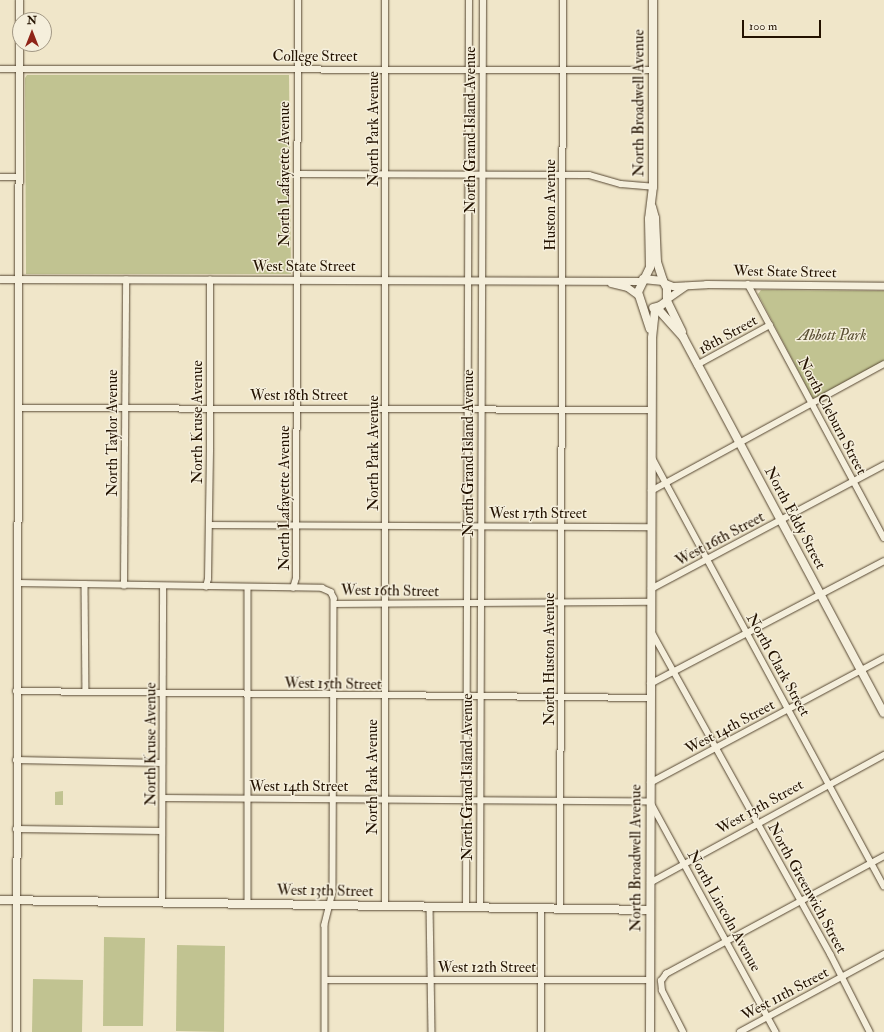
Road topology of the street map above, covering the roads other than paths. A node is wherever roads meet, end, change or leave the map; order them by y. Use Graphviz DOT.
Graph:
graph roads {
  1 [pos="19,0"];
  2 [pos="298,0"];
  3 [pos="385,0"];
  4 [pos="469,0"];
  5 [pos="483,0"];
  6 [pos="563,0"];
  7 [pos="653,0"];
  8 [pos="0,69"];
  9 [pos="19,69"];
  10 [pos="298,69"];
  11 [pos="386,69"];
  12 [pos="469,69"];
  13 [pos="482,69"];
  14 [pos="563,70"];
  15 [pos="653,70"];
  16 [pos="297,174"];
  17 [pos="386,174"];
  18 [pos="469,174"];
  19 [pos="483,174"];
  20 [pos="563,174"];
  21 [pos="0,177"];
  22 [pos="19,177"];
  23 [pos="653,186"];
  24 [pos="652,207"];
  25 [pos="0,279"];
  26 [pos="126,280"];
  27 [pos="210,280"];
  28 [pos="297,280"];
  29 [pos="387,280"];
  30 [pos="469,280"];
  31 [pos="482,280"];
  32 [pos="643,280"];
  33 [pos="18,281"];
  34 [pos="564,281"];
  35 [pos="609,282"];
  36 [pos="664,282"];
  37 [pos="748,284"];
  38 [pos="685,286"];
  39 [pos="884,286"];
  40 [pos="640,298"];
  41 [pos="667,299"];
  42 [pos="656,308"];
  43 [pos="770,325"];
  44 [pos="683,336"];
  45 [pos="652,338"];
  46 [pos="884,364"];
  47 [pos="697,365"];
  48 [pos="812,404"];
  49 [pos="18,408"];
  50 [pos="125,408"];
  51 [pos="210,408"];
  52 [pos="297,408"];
  53 [pos="386,408"];
  54 [pos="469,409"];
  55 [pos="481,409"];
  56 [pos="563,409"];
  57 [pos="652,410"];
  58 [pos="739,443"];
  59 [pos="651,455"];
  60 [pos="884,465"];
  61 [pos="853,482"];
  62 [pos="666,483"];
  63 [pos="652,491"];
  64 [pos="780,520"];
  65 [pos="209,525"];
  66 [pos="296,525"];
  67 [pos="386,525"];
  68 [pos="468,526"];
  69 [pos="481,526"];
  70 [pos="563,526"];
  71 [pos="652,527"];
  72 [pos="884,538"];
  73 [pos="706,559"];
  74 [pos="884,561"];
  75 [pos="17,583"];
  76 [pos="85,584"];
  77 [pos="124,586"];
  78 [pos="163,587"];
  79 [pos="206,587"];
  80 [pos="248,587"];
  81 [pos="293,588"];
  82 [pos="651,589"];
  83 [pos="821,596"];
  84 [pos="651,602"];
  85 [pos="334,604"];
  86 [pos="386,604"];
  87 [pos="468,604"];
  88 [pos="481,604"];
  89 [pos="563,604"];
  90 [pos="651,630"];
  91 [pos="748,634"];
  92 [pos="884,658"];
  93 [pos="861,671"];
  94 [pos="674,672"];
  95 [pos="650,684"];
  96 [pos="16,691"];
  97 [pos="86,692"];
  98 [pos="162,694"];
  99 [pos="248,695"];
  100 [pos="334,696"];
  101 [pos="386,696"];
  102 [pos="468,697"];
  103 [pos="480,697"];
  104 [pos="562,698"];
  105 [pos="650,698"];
  106 [pos="789,709"];
  107 [pos="884,713"];
  108 [pos="716,748"];
  109 [pos="884,755"];
  110 [pos="16,760"];
  111 [pos="162,763"];
  112 [pos="650,783"];
  113 [pos="830,785"];
  114 [pos="163,798"];
  115 [pos="248,799"];
  116 [pos="333,800"];
  117 [pos="385,800"];
  118 [pos="467,800"];
  119 [pos="480,800"];
  120 [pos="561,800"];
  121 [pos="650,801"];
  122 [pos="758,824"];
  123 [pos="16,829"];
  124 [pos="162,831"];
  125 [pos="884,856"];
  126 [pos="872,862"];
  127 [pos="685,864"];
  128 [pos="650,884"];
  129 [pos="884,886"];
  130 [pos="0,900"];
  131 [pos="17,900"];
  132 [pos="801,901"];
  133 [pos="162,902"];
  134 [pos="248,903"];
  135 [pos="328,905"];
  136 [pos="385,906"];
  137 [pos="430,906"];
  138 [pos="466,907"];
  139 [pos="480,907"];
  140 [pos="541,908"];
  141 [pos="560,908"];
  142 [pos="650,910"];
  143 [pos="727,941"];
  144 [pos="884,954"];
  145 [pos="842,977"];
  146 [pos="325,980"];
  147 [pos="433,980"];
  148 [pos="541,980"];
  149 [pos="650,980"];
  150 [pos="768,1017"];
  151 [pos="16,1032"];
  152 [pos="325,1032"];
  153 [pos="432,1032"];
  154 [pos="541,1032"];
  155 [pos="650,1032"];
  156 [pos="683,1032"];
  157 [pos="740,1032"];
  158 [pos="776,1032"];
  159 [pos="870,1032"];
  1 -- 9 [label="street"];
  2 -- 10 [label="street, North Lafayette Avenue"];
  3 -- 11 [label="street, North Park Avenue"];
  4 -- 12 [label="street, North Grand Island Avenue"];
  5 -- 13 [label="street, North Grand Island Avenue"];
  6 -- 14 [label="street, Huston Avenue"];
  7 -- 15 [label="main road, North Broadwell Avenue"];
  8 -- 9 [label="street, College Street"];
  9 -- 10 [label="street, College Street"];
  9 -- 22 [label="street"];
  10 -- 11 [label="street, College Street"];
  10 -- 16 [label="street, North Lafayette Avenue"];
  11 -- 12 [label="street, College Street"];
  11 -- 17 [label="street, North Park Avenue"];
  12 -- 13 [label="street, College Street"];
  12 -- 18 [label="street, North Grand Island Avenue"];
  13 -- 14 [label="street, College Street"];
  13 -- 19 [label="street, North Grand Island Avenue"];
  14 -- 15 [label="street, College Street"];
  14 -- 20 [label="street, Huston Avenue"];
  15 -- 23 [label="main road, North Broadwell Avenue"];
  16 -- 17 [label="street"];
  16 -- 28 [label="street, North Lafayette Avenue"];
  17 -- 18 [label="street"];
  17 -- 29 [label="street, North Park Avenue"];
  18 -- 19 [label="street"];
  18 -- 30 [label="street, North Grand Island Avenue"];
  19 -- 20 [label="street"];
  19 -- 31 [label="street, North Grand Island Avenue"];
  20 -- 23 [label="street"];
  20 -- 34 [label="street, Huston Avenue"];
  21 -- 22 [label="street"];
  22 -- 33 [label="street"];
  23 -- 24 [label="main road, North Broadwell Avenue"];
  24 -- 32 [label="main road, North Broadwell Avenue"];
  24 -- 36 [label="main road, North Broadwell Avenue"];
  25 -- 33 [label="street, West State Street"];
  26 -- 27 [label="street, West State Street"];
  26 -- 33 [label="street, West State Street"];
  26 -- 50 [label="street, North Taylor Avenue"];
  27 -- 28 [label="street, West State Street"];
  27 -- 51 [label="street, North Kruse Avenue"];
  28 -- 29 [label="street, West State Street"];
  28 -- 52 [label="street, North Lafayette Avenue"];
  29 -- 30 [label="street, West State Street"];
  29 -- 53 [label="street, North Park Avenue"];
  30 -- 31 [label="street, West State Street"];
  30 -- 54 [label="street, North Grand Island Avenue"];
  31 -- 34 [label="street, West State Street"];
  31 -- 55 [label="street, North Grand Island Avenue"];
  32 -- 35 [label="street, West State Street"];
  32 -- 36 [label="main road"];
  32 -- 40 [label="main road, North Broadwell Avenue"];
  33 -- 49 [label="street"];
  34 -- 35 [label="street, West State Street"];
  34 -- 56 [label="street, Huston Avenue"];
  35 -- 40 [label="street, West State Street"];
  36 -- 38 [label="street, West State Street"];
  36 -- 41 [label="main road, North Broadwell Avenue"];
  37 -- 38 [label="street, West State Street"];
  37 -- 39 [label="street, West State Street"];
  37 -- 43 [label="street, North Cleburn Street"];
  38 -- 41 [label="street"];
  40 -- 42 [label="main road"];
  40 -- 45 [label="main road, North Broadwell Avenue"];
  41 -- 42 [label="main road"];
  41 -- 44 [label="main road, North Eddy Street"];
  42 -- 44 [label="main road, North Eddy Street"];
  42 -- 45 [label="main road, North Broadwell Avenue"];
  43 -- 47 [label="street, 18th Street"];
  43 -- 48 [label="street, North Cleburn Street"];
  44 -- 47 [label="main road, North Eddy Street"];
  45 -- 57 [label="main road, North Broadwell Avenue"];
  46 -- 48 [label="street"];
  47 -- 58 [label="main road, North Eddy Street"];
  48 -- 58 [label="street"];
  48 -- 61 [label="street, North Cleburn Street"];
  49 -- 50 [label="street, West 18th Street"];
  49 -- 75 [label="street"];
  50 -- 51 [label="street, West 18th Street"];
  50 -- 77 [label="street, North Taylor Avenue"];
  51 -- 52 [label="street, West 18th Street"];
  51 -- 65 [label="street, North Kruse Avenue"];
  52 -- 53 [label="street, West 18th Street"];
  52 -- 66 [label="street, North Lafayette Avenue"];
  53 -- 54 [label="street, West 18th Street"];
  53 -- 67 [label="street, North Park Avenue"];
  54 -- 55 [label="street, West 18th Street"];
  54 -- 68 [label="street, North Grand Island Avenue"];
  55 -- 56 [label="street, West 18th Street"];
  55 -- 69 [label="street, North Grand Island Avenue"];
  56 -- 57 [label="street, West 18th Street"];
  56 -- 70 [label="street, North Huston Avenue"];
  57 -- 59 [label="main road, North Broadwell Avenue"];
  58 -- 62 [label="street"];
  58 -- 64 [label="main road, North Eddy Street"];
  59 -- 62 [label="street, North Clark Street"];
  59 -- 63 [label="main road, North Broadwell Avenue"];
  60 -- 61 [label="street, West 16th Street"];
  61 -- 64 [label="street, West 16th Street"];
  61 -- 72 [label="street, North Cleburn Street"];
  62 -- 63 [label="street"];
  62 -- 73 [label="street, North Clark Street"];
  63 -- 71 [label="main road, North Broadwell Avenue"];
  64 -- 73 [label="street, West 16th Street"];
  64 -- 83 [label="main road, North Eddy Street"];
  65 -- 66 [label="street, West 17th Street"];
  65 -- 79 [label="street, North Kruse Avenue"];
  66 -- 67 [label="street, West 17th Street"];
  66 -- 81 [label="street, North Lafayette Avenue"];
  67 -- 68 [label="street, West 17th Street"];
  67 -- 86 [label="street, North Park Avenue"];
  68 -- 69 [label="street, West 17th Street"];
  68 -- 87 [label="street, North Grand Island Avenue"];
  69 -- 70 [label="street, West 17th Street"];
  69 -- 88 [label="street, North Grand Island Avenue"];
  70 -- 71 [label="street, West 17th Street"];
  70 -- 89 [label="street, North Huston Avenue"];
  71 -- 82 [label="main road, North Broadwell Avenue"];
  73 -- 82 [label="street, West 16th Street"];
  73 -- 91 [label="street, North Clark Street"];
  74 -- 83 [label="street"];
  75 -- 76 [label="street, West 16th Street"];
  75 -- 96 [label="street"];
  76 -- 77 [label="street, West 16th Street"];
  76 -- 97 [label="street"];
  77 -- 78 [label="street, West 16th Street"];
  78 -- 79 [label="street, West 16th Street"];
  78 -- 98 [label="street, North Kruse Avenue"];
  79 -- 80 [label="street, West 16th Street"];
  80 -- 81 [label="street, West 16th Street"];
  80 -- 99 [label="street"];
  81 -- 85 [label="street, West 16th Street"];
  82 -- 84 [label="main road, North Broadwell Avenue"];
  83 -- 91 [label="street"];
  83 -- 93 [label="main road, North Eddy Street"];
  84 -- 89 [label="street, West 16th Street"];
  84 -- 90 [label="main road, North Broadwell Avenue"];
  85 -- 86 [label="street, West 16th Street"];
  85 -- 100 [label="street"];
  86 -- 87 [label="street, West 16th Street"];
  86 -- 101 [label="street, North Park Avenue"];
  87 -- 88 [label="street, West 16th Street"];
  87 -- 102 [label="street, North Grand Island Avenue"];
  88 -- 89 [label="street, West 16th Street"];
  88 -- 103 [label="street, North Grand Island Avenue"];
  89 -- 104 [label="street, North Huston Avenue"];
  90 -- 94 [label="street, North Greenwich Street"];
  90 -- 95 [label="main road, North Broadwell Avenue"];
  91 -- 94 [label="street"];
  91 -- 106 [label="street, North Clark Street"];
  92 -- 93 [label="street, West 14th Street"];
  93 -- 106 [label="street, West 14th Street"];
  93 -- 107 [label="main road, North Eddy Street"];
  94 -- 95 [label="street"];
  94 -- 108 [label="street, North Greenwich Street"];
  95 -- 105 [label="main road, North Broadwell Avenue"];
  96 -- 97 [label="street, West 15th Street"];
  96 -- 110 [label="street"];
  97 -- 98 [label="street, West 15th Street"];
  98 -- 99 [label="street, West 15th Street"];
  98 -- 111 [label="street, North Kruse Avenue"];
  99 -- 100 [label="street, West 15th Street"];
  99 -- 115 [label="street"];
  100 -- 101 [label="street, West 15th Street"];
  100 -- 116 [label="street"];
  101 -- 102 [label="street, West 15th Street"];
  101 -- 117 [label="street, North Park Avenue"];
  102 -- 103 [label="street, West 15th Street"];
  102 -- 118 [label="street, North Grand Island Avenue"];
  103 -- 104 [label="street, West 15th Street"];
  103 -- 119 [label="street, North Grand Island Avenue"];
  104 -- 105 [label="street, West 15th Street"];
  104 -- 120 [label="street, North Huston Avenue"];
  105 -- 112 [label="main road, North Broadwell Avenue"];
  106 -- 108 [label="street, West 14th Street"];
  106 -- 113 [label="street, North Clark Street"];
  108 -- 112 [label="street, West 14th Street"];
  108 -- 122 [label="street, North Greenwich Street"];
  109 -- 113 [label="street, West 13th Street"];
  110 -- 111 [label="street"];
  110 -- 123 [label="street"];
  111 -- 114 [label="street, North Kruse Avenue"];
  112 -- 121 [label="main road, North Broadwell Avenue"];
  113 -- 122 [label="street, West 13th Street"];
  113 -- 126 [label="street, North Clark Street"];
  114 -- 115 [label="street, West 14th Street"];
  114 -- 124 [label="street, North Kruse Avenue"];
  115 -- 116 [label="street, West 14th Street"];
  115 -- 134 [label="street"];
  116 -- 117 [label="street, West 14th Street"];
  116 -- 135 [label="street"];
  117 -- 118 [label="street, West 14th Street"];
  117 -- 136 [label="street, North Park Avenue"];
  118 -- 119 [label="street, West 14th Street"];
  118 -- 138 [label="street, North Grand Island Avenue"];
  119 -- 120 [label="street, West 14th Street"];
  119 -- 139 [label="street, North Grand Island Avenue"];
  120 -- 121 [label="street, West 14th Street"];
  120 -- 141 [label="street, North Huston Avenue"];
  121 -- 127 [label="street, North Lincoln Avenue"];
  121 -- 128 [label="main road, North Broadwell Avenue"];
  122 -- 127 [label="street, West 13th Street"];
  122 -- 132 [label="street, North Greenwich Street"];
  123 -- 124 [label="street"];
  123 -- 131 [label="street"];
  124 -- 133 [label="street, North Kruse Avenue"];
  125 -- 126 [label="street"];
  126 -- 129 [label="street, North Clark Street"];
  126 -- 132 [label="street"];
  127 -- 128 [label="street, West 13th Street"];
  127 -- 143 [label="street, North Lincoln Avenue"];
  128 -- 142 [label="main road, North Broadwell Avenue"];
  130 -- 131 [label="main road, West 13th Street"];
  131 -- 133 [label="main road, West 13th Street"];
  131 -- 151 [label="street"];
  132 -- 143 [label="street"];
  132 -- 145 [label="street, North Greenwich Street"];
  133 -- 134 [label="main road, West 13th Street"];
  134 -- 135 [label="main road, West 13th Street"];
  135 -- 136 [label="main road, West 13th Street"];
  135 -- 146 [label="street"];
  136 -- 137 [label="main road, West 13th Street"];
  137 -- 138 [label="main road, West 13th Street"];
  137 -- 147 [label="street"];
  138 -- 139 [label="main road, West 13th Street"];
  139 -- 140 [label="main road, West 13th Street"];
  140 -- 141 [label="main road, West 13th Street"];
  140 -- 148 [label="street"];
  141 -- 142 [label="main road, West 13th Street"];
  142 -- 149 [label="main road, North Broadwell Avenue"];
  143 -- 150 [label="street, North Lincoln Avenue"];
  143 -- 156 [label="street"];
  144 -- 145 [label="street, West 11th Street"];
  145 -- 150 [label="street, West 11th Street"];
  145 -- 159 [label="street, North Greenwich Street"];
  146 -- 147 [label="street, West 12th Street"];
  146 -- 152 [label="street"];
  147 -- 148 [label="street, West 12th Street"];
  147 -- 153 [label="street"];
  148 -- 149 [label="street, West 12th Street"];
  148 -- 154 [label="street"];
  149 -- 155 [label="main road, North Broadwell Avenue"];
  150 -- 157 [label="street, West 11th Street"];
  150 -- 158 [label="street, North Lincoln Avenue"];
}
